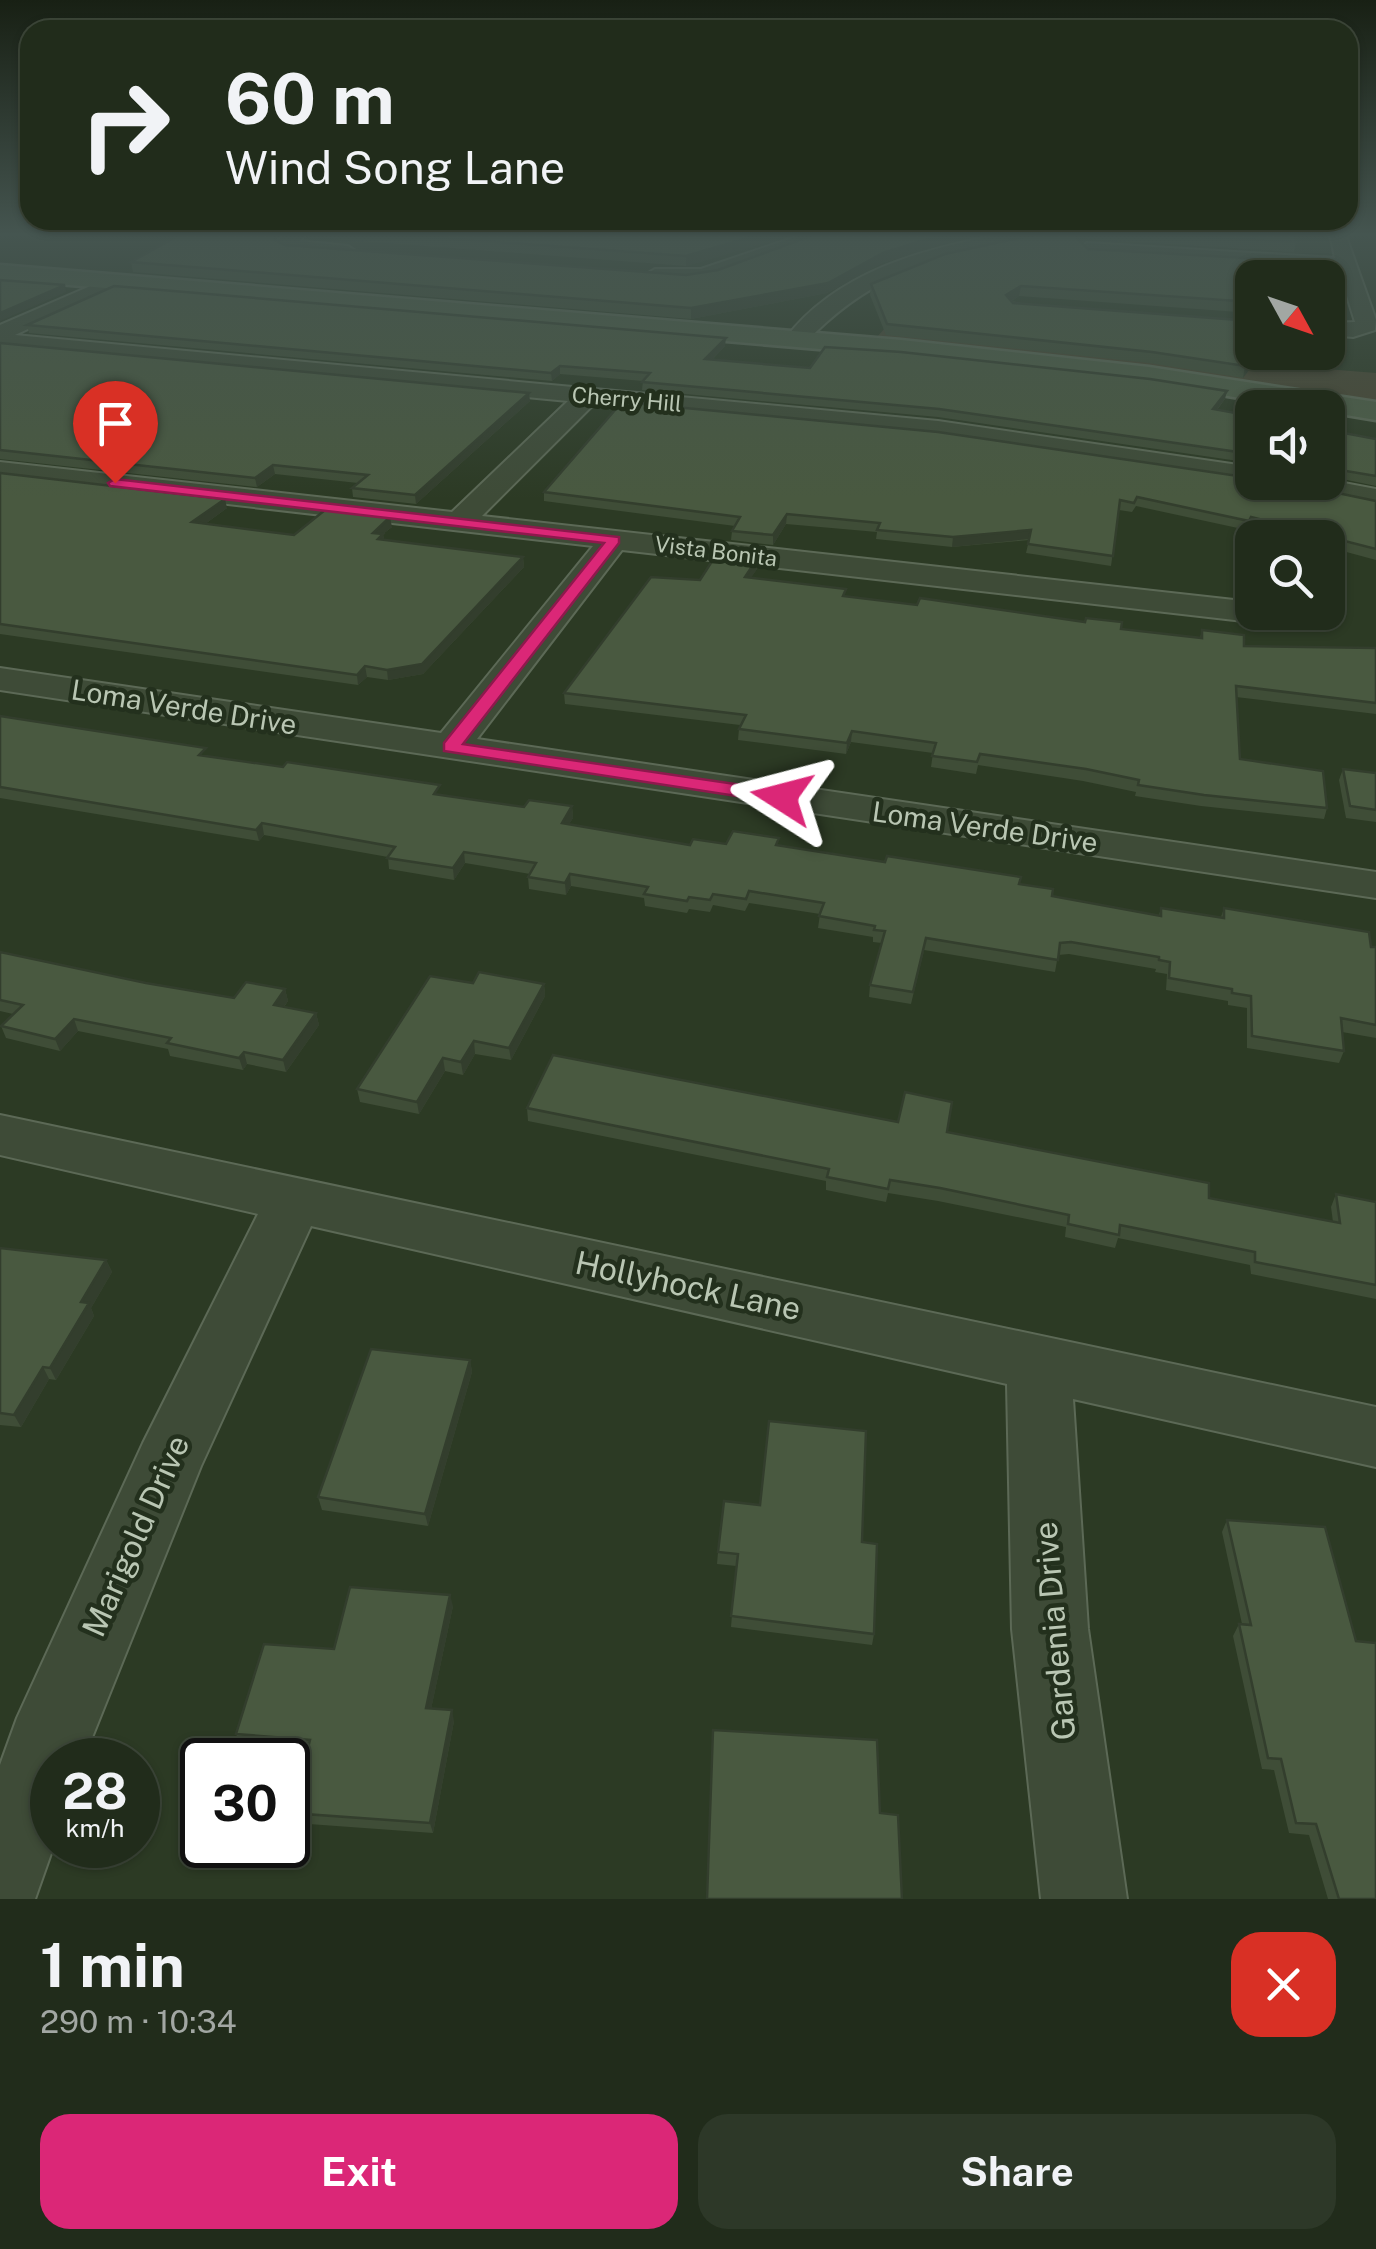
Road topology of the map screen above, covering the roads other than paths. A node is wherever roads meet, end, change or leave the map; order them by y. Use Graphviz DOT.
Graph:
graph roads {
  1 [pos="30,323"];
  2 [pos="604,323"];
  3 [pos="812,323"];
  4 [pos="1366,323"];
  5 [pos="1345,329"];
  6 [pos="0,337"];
  7 [pos="796,339"];
  8 [pos="589,395"];
  9 [pos="1376,411"];
  10 [pos="0,470"];
  11 [pos="1235,473"];
  12 [pos="1345,492"];
  13 [pos="1376,498"];
  14 [pos="459,522"];
  15 [pos="614,540"];
  16 [pos="1235,610"];
  17 [pos="0,679"];
  18 [pos="450,747"];
  19 [pos="1376,886"];
  20 [pos="0,1135"];
  21 [pos="292,1201"];
  22 [pos="1039,1362"];
  23 [pos="1376,1437"];
  24 [pos="0,1880"];
  25 [pos="1084,1899"];
  1 -- 6 [label="street"];
  2 -- 7 [label="main road"];
  3 -- 7 [label="street"];
  4 -- 5 [label="street"];
  6 -- 8 [label="street, Cherry Hill"];
  7 -- 9 [label="main road"];
  8 -- 11 [label="street, Cherry Hill"];
  8 -- 14 [label="street"];
  10 -- 14 [label="street, Vista Bonita"];
  12 -- 13 [label="street"];
  14 -- 15 [label="street, Vista Bonita"];
  15 -- 16 [label="street, Vista Bonita"];
  15 -- 18 [label="street"];
  17 -- 18 [label="street, Loma Verde Drive"];
  18 -- 19 [label="street, Loma Verde Drive"];
  20 -- 21 [label="street, Hollyhock Lane"];
  21 -- 22 [label="street, Hollyhock Lane"];
  21 -- 24 [label="street, Marigold Drive"];
  22 -- 23 [label="street, Hollyhock Lane"];
  22 -- 25 [label="street, Gardenia Drive"];
}
